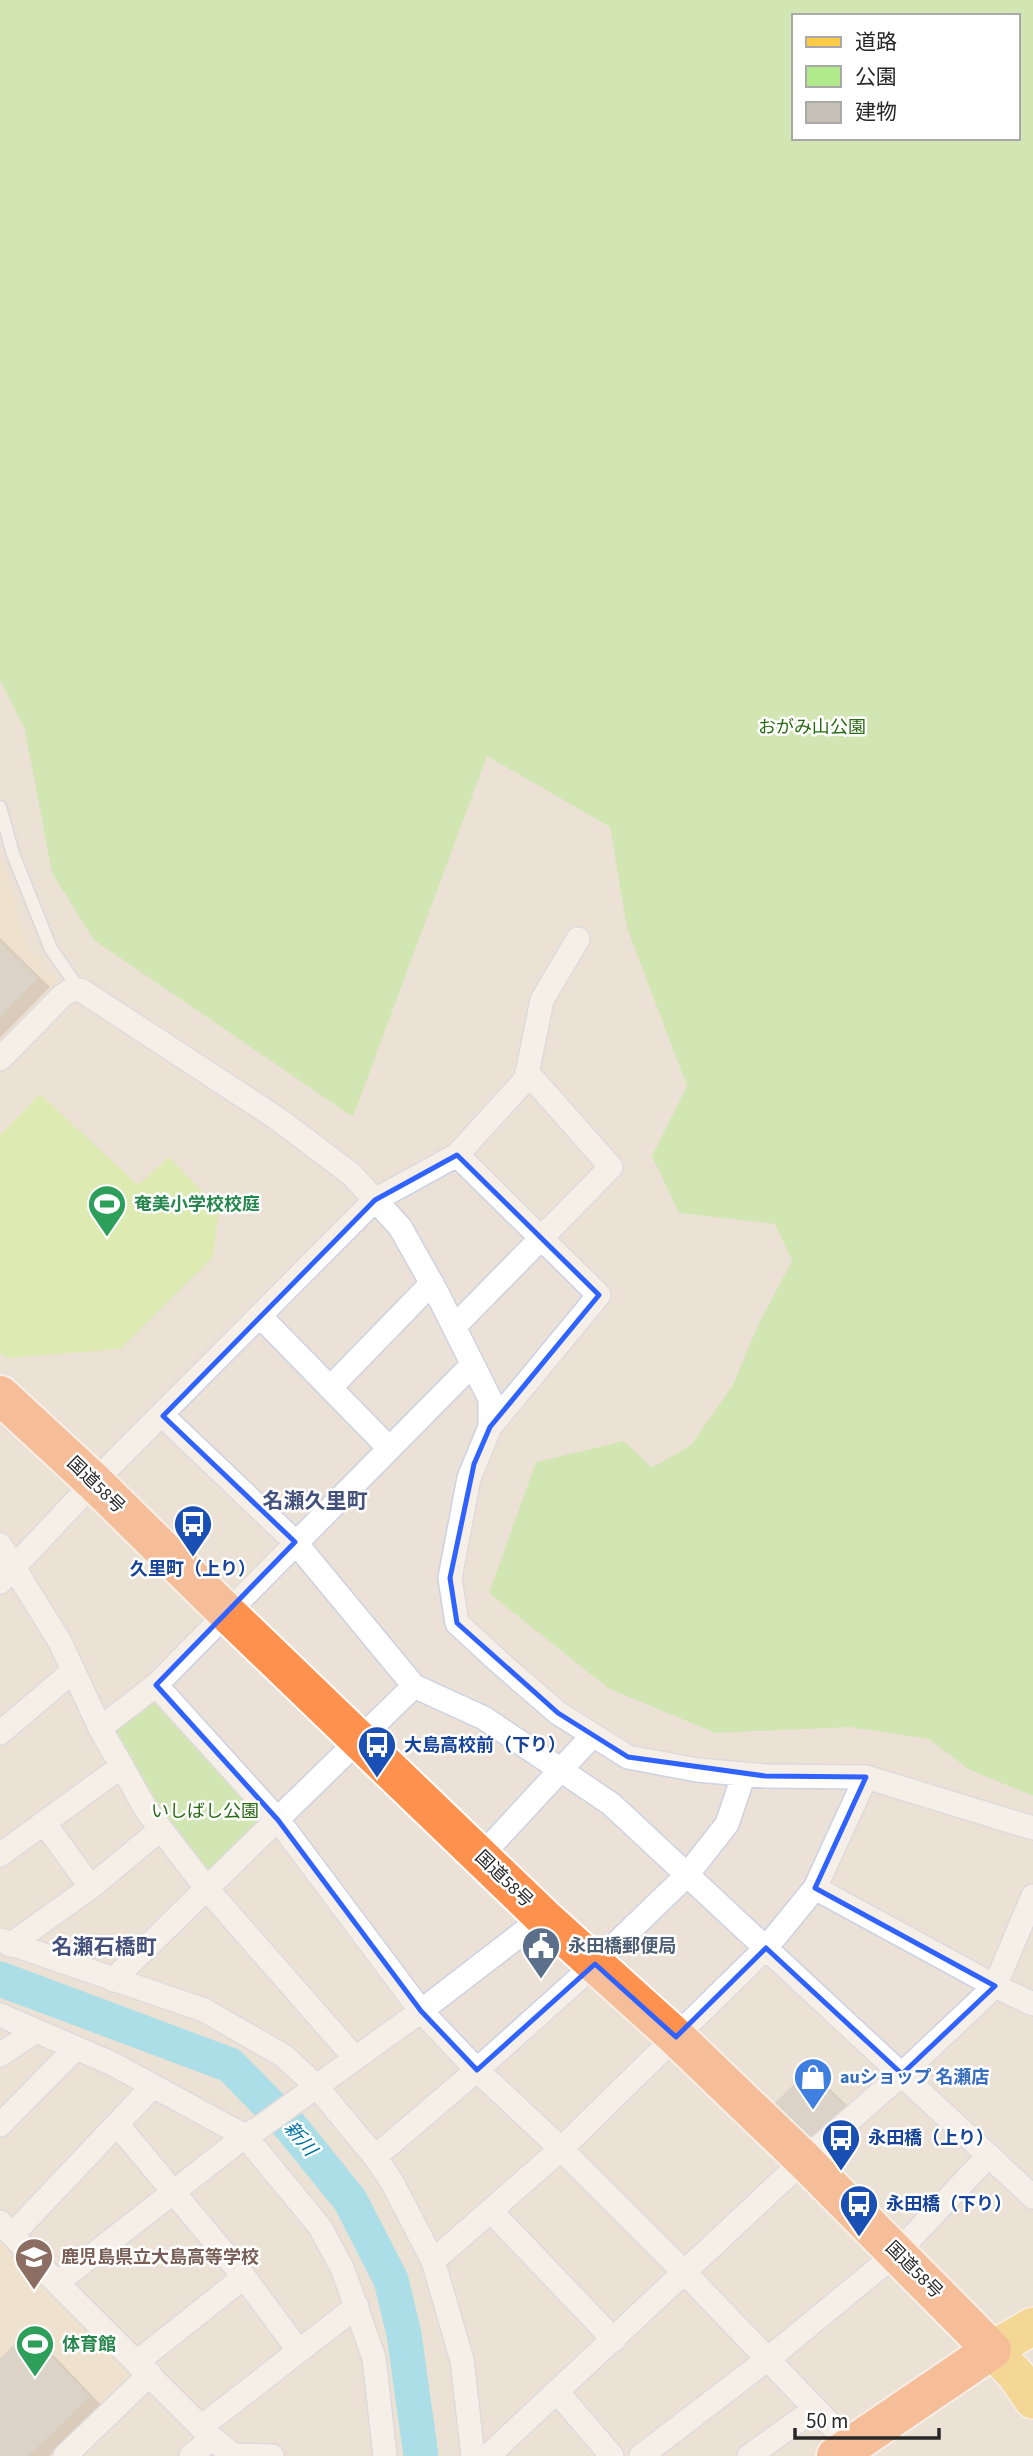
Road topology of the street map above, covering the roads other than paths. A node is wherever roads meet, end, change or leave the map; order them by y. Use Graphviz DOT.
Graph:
graph roads {
  1 [pos="0,807"];
  2 [pos="578,939"];
  3 [pos="80,990"];
  4 [pos="0,1059"];
  5 [pos="527,1072"];
  6 [pos="457,1155"];
  7 [pos="375,1200"];
  8 [pos="541,1237"];
  9 [pos="432,1283"];
  10 [pos="260,1317"];
  11 [pos="454,1327"];
  12 [pos="471,1365"];
  13 [pos="330,1388"];
  14 [pos="0,1395"];
  15 [pos="163,1416"];
  16 [pos="491,1427"];
  17 [pos="389,1448"];
  18 [pos="94,1482"];
  19 [pos="295,1542"];
  20 [pos="0,1545"];
  21 [pos="7,1575"];
  22 [pos="226,1612"];
  23 [pos="73,1671"];
  24 [pos="156,1685"];
  25 [pos="414,1686"];
  26 [pos="100,1728"];
  27 [pos="0,1733"];
  28 [pos="593,1735"];
  29 [pos="359,1740"];
  30 [pos="122,1766"];
  31 [pos="561,1770"];
  32 [pos="744,1774"];
  33 [pos="866,1777"];
  34 [pos="278,1820"];
  35 [pos="44,1823"];
  36 [pos="1033,1828"];
  37 [pos="161,1829"];
  38 [pos="0,1854"];
  39 [pos="480,1857"];
  40 [pos="687,1875"];
  41 [pos="91,1887"];
  42 [pos="815,1888"];
  43 [pos="207,1889"];
  44 [pos="1033,1896"];
  45 [pos="544,1917"];
  46 [pos="5,1943"];
  47 [pos="766,1948"];
  48 [pos="595,1964"];
  49 [pos="113,1980"];
  50 [pos="995,1986"];
  51 [pos="1033,2004"];
  52 [pos="421,2011"];
  53 [pos="0,2015"];
  54 [pos="36,2031"];
  55 [pos="676,2038"];
  56 [pos="76,2048"];
  57 [pos="0,2055"];
  58 [pos="355,2058"];
  59 [pos="477,2070"];
  60 [pos="902,2074"];
  61 [pos="153,2086"];
  62 [pos="311,2091"];
  63 [pos="117,2124"];
  64 [pos="0,2125"];
  65 [pos="252,2132"];
  66 [pos="561,2148"];
  67 [pos="989,2155"];
  68 [pos="376,2157"];
  69 [pos="804,2160"];
  70 [pos="174,2191"];
  71 [pos="1033,2197"];
  72 [pos="491,2211"];
  73 [pos="6,2229"];
  74 [pos="898,2253"];
  75 [pos="433,2261"];
  76 [pos="685,2273"];
  77 [pos="244,2277"];
  78 [pos="57,2283"];
  79 [pos="357,2306"];
  80 [pos="1033,2326"];
  81 [pos="614,2340"];
  82 [pos="992,2350"];
  83 [pos="299,2351"];
  84 [pos="768,2359"];
  85 [pos="143,2368"];
  86 [pos="558,2392"];
  87 [pos="1033,2400"];
  88 [pos="815,2409"];
  89 [pos="206,2432"];
  90 [pos="849,2452"];
  91 [pos="65,2456"];
  92 [pos="191,2456"];
  93 [pos="272,2456"];
  94 [pos="385,2456"];
  95 [pos="473,2456"];
  96 [pos="488,2456"];
  97 [pos="612,2456"];
  98 [pos="642,2456"];
  99 [pos="750,2456"];
  1 -- 3 [label="lane"];
  2 -- 5 [label="street"];
  3 -- 4 [label="street"];
  3 -- 7 [label="street"];
  5 -- 6 [label="street"];
  5 -- 8 [label="street"];
  6 -- 7 [label="street"];
  6 -- 8 [label="street"];
  7 -- 9 [label="street"];
  7 -- 10 [label="street"];
  8 -- 11 [label="street"];
  8 -- 16 [label="street"];
  9 -- 11 [label="street"];
  9 -- 13 [label="street"];
  10 -- 13 [label="street"];
  10 -- 15 [label="street"];
  11 -- 12 [label="street"];
  12 -- 16 [label="street"];
  12 -- 17 [label="street"];
  13 -- 17 [label="street"];
  14 -- 18 [label="highway, 国道58号"];
  15 -- 18 [label="street"];
  15 -- 19 [label="street"];
  16 -- 28 [label="street"];
  17 -- 19 [label="street"];
  18 -- 21 [label="street"];
  18 -- 22 [label="highway, 国道58号"];
  19 -- 22 [label="street"];
  19 -- 25 [label="street"];
  20 -- 21 [label="street"];
  21 -- 23 [label="street"];
  22 -- 24 [label="street"];
  22 -- 29 [label="highway, 国道58号"];
  23 -- 26 [label="street"];
  23 -- 27 [label="street"];
  24 -- 26 [label="street"];
  24 -- 34 [label="street"];
  25 -- 29 [label="street"];
  25 -- 31 [label="street"];
  26 -- 30 [label="street"];
  28 -- 31 [label="street"];
  28 -- 32 [label="street"];
  29 -- 34 [label="street"];
  29 -- 39 [label="highway, 国道58号"];
  30 -- 35 [label="street"];
  30 -- 37 [label="street"];
  31 -- 39 [label="street"];
  31 -- 40 [label="street"];
  32 -- 33 [label="street"];
  32 -- 40 [label="street"];
  33 -- 36 [label="street"];
  33 -- 42 [label="street"];
  34 -- 43 [label="street"];
  34 -- 52 [label="street"];
  35 -- 38 [label="street"];
  35 -- 41 [label="street"];
  37 -- 41 [label="street"];
  37 -- 43 [label="street"];
  39 -- 45 [label="highway, 国道58号"];
  40 -- 47 [label="street"];
  40 -- 48 [label="street"];
  41 -- 46 [label="street"];
  42 -- 47 [label="street"];
  42 -- 50 [label="street"];
  43 -- 49 [label="street"];
  43 -- 58 [label="street"];
  44 -- 50 [label="street"];
  45 -- 48 [label="highway, 国道58号"];
  45 -- 52 [label="street"];
  46 -- 49 [label="street"];
  47 -- 55 [label="street"];
  47 -- 60 [label="street"];
  48 -- 55 [label="highway, 国道58号"];
  48 -- 59 [label="street"];
  49 -- 62 [label="street"];
  50 -- 51 [label="street"];
  50 -- 60 [label="street"];
  52 -- 58 [label="street"];
  52 -- 59 [label="street"];
  53 -- 54 [label="street"];
  54 -- 56 [label="street"];
  54 -- 57 [label="street"];
  55 -- 66 [label="street"];
  55 -- 69 [label="highway, 国道58号"];
  56 -- 61 [label="street"];
  56 -- 64 [label="street"];
  58 -- 62 [label="street"];
  59 -- 66 [label="street"];
  59 -- 68 [label="street"];
  60 -- 67 [label="street"];
  60 -- 69 [label="street"];
  61 -- 63 [label="street"];
  61 -- 65 [label="street"];
  62 -- 65 [label="street"];
  62 -- 68 [label="street"];
  63 -- 70 [label="street"];
  63 -- 73 [label="street"];
  65 -- 70 [label="street"];
  65 -- 79 [label="street"];
  66 -- 72 [label="street"];
  66 -- 76 [label="street"];
  67 -- 71 [label="street"];
  67 -- 74 [label="street"];
  68 -- 75 [label="street"];
  69 -- 74 [label="highway, 国道58号"];
  69 -- 76 [label="street"];
  70 -- 77 [label="street"];
  70 -- 78 [label="street"];
  72 -- 75 [label="street"];
  72 -- 81 [label="street"];
  73 -- 78 [label="street"];
  74 -- 82 [label="highway, 国道58号"];
  74 -- 84 [label="street"];
  75 -- 95 [label="street"];
  76 -- 81 [label="street"];
  76 -- 84 [label="street"];
  77 -- 83 [label="street"];
  77 -- 85 [label="street"];
  78 -- 85 [label="street"];
  79 -- 83 [label="street"];
  79 -- 94 [label="street"];
  80 -- 82 [label="main road"];
  81 -- 86 [label="street"];
  82 -- 87 [label="main road"];
  82 -- 90 [label="highway"];
  83 -- 89 [label="street"];
  84 -- 88 [label="street"];
  84 -- 98 [label="street"];
  85 -- 89 [label="street"];
  85 -- 91 [label="street"];
  86 -- 96 [label="street"];
  86 -- 97 [label="street"];
  88 -- 90 [label="street"];
  88 -- 99 [label="street"];
  89 -- 92 [label="street"];
  89 -- 93 [label="street"];
}
